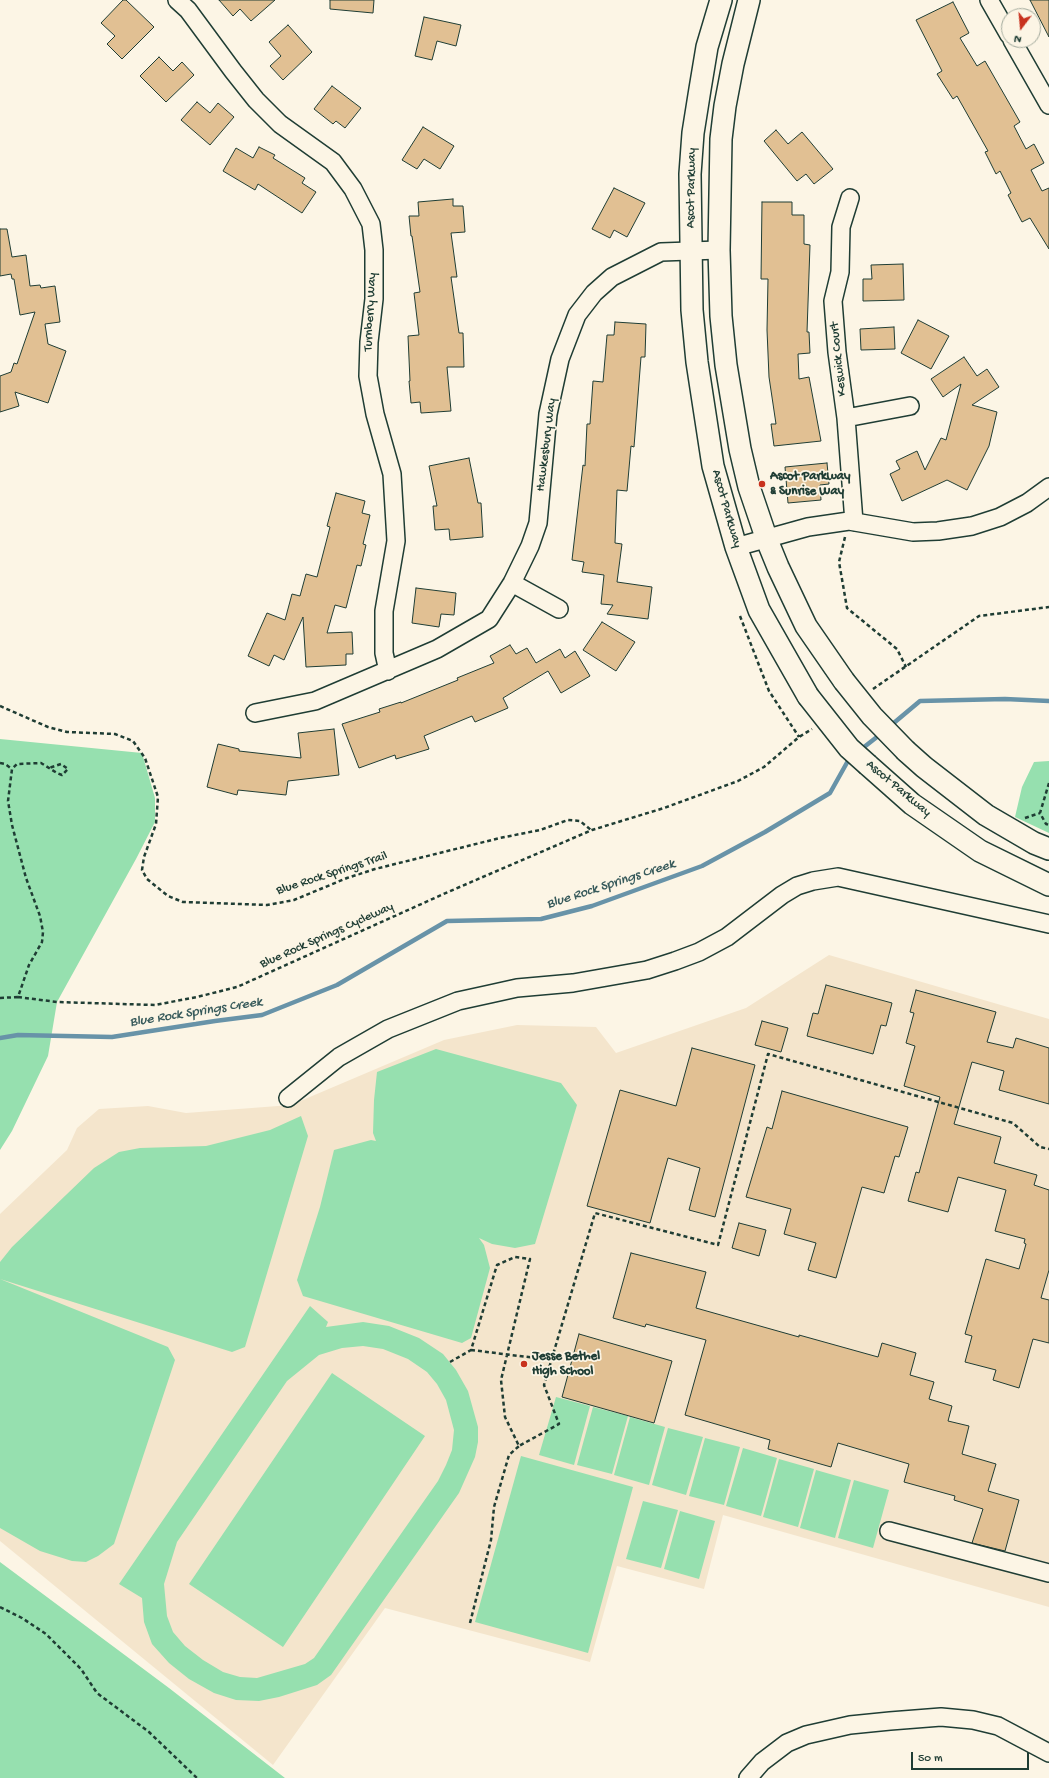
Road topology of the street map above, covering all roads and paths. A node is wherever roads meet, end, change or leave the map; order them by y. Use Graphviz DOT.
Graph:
graph roads {
  1 [pos="177,0"];
  2 [pos="720,0"];
  3 [pos="749,0"];
  4 [pos="989,0"];
  5 [pos="1001,21"];
  6 [pos="1017,48"];
  7 [pos="1049,105"];
  8 [pos="850,198"];
  9 [pos="691,250"];
  10 [pos="719,250"];
  11 [pos="910,406"];
  12 [pos="846,418"];
  13 [pos="1049,487"];
  14 [pos="852,521"];
  15 [pos="767,540"];
  16 [pos="736,547"];
  17 [pos="512,583"];
  18 [pos="559,610"];
  19 [pos="739,613"];
  20 [pos="906,667"];
  21 [pos="388,671"];
  22 [pos="0,706"];
  23 [pos="255,713"];
  24 [pos="799,737"];
  25 [pos="0,763"];
  26 [pos="49,768"];
  27 [pos="12,770"];
  28 [pos="1049,783"];
  29 [pos="1049,825"];
  30 [pos="592,830"];
  31 [pos="1049,849"];
  32 [pos="1049,885"];
  33 [pos="1049,924"];
  34 [pos="18,997"];
  35 [pos="0,998"];
  36 [pos="288,1098"];
  37 [pos="1049,1149"];
  38 [pos="471,1350"];
  39 [pos="507,1354"];
  40 [pos="552,1360"];
  41 [pos="450,1362"];
  42 [pos="519,1446"];
  43 [pos="889,1531"];
  44 [pos="1049,1573"];
  45 [pos="0,1607"];
  46 [pos="470,1623"];
  47 [pos="1049,1753"];
  48 [pos="197,1778"];
  49 [pos="748,1778"];
  1 -- 21 [label="street, Turnberry Way"];
  2 -- 9 [label="main road, Ascot Parkway"];
  3 -- 10 [label="main road, Ascot Parkway"];
  4 -- 5 [label="street"];
  6 -- 7 [label="street"];
  8 -- 12 [label="street, Keswick Court"];
  9 -- 10 [label="street, Hawkesbury Way"];
  9 -- 16 [label="main road, Ascot Parkway"];
  9 -- 17 [label="street, Hawkesbury Way"];
  10 -- 15 [label="main road, Ascot Parkway"];
  11 -- 12 [label="street"];
  12 -- 14 [label="street, Keswick Court"];
  13 -- 14 [label="street"];
  14 -- 15 [label="street"];
  14 -- 20 [label="path"];
  15 -- 16 [label="street"];
  15 -- 31 [label="main road, Ascot Parkway, bridge"];
  16 -- 32 [label="main road, Ascot Parkway, bridge"];
  17 -- 18 [label="street"];
  17 -- 21 [label="street, Hawkesbury Way"];
  19 -- 24 [label="path"];
  21 -- 23 [label="street, Hawkesbury Way"];
  22 -- 30 [label="path, Blue Rock Springs Trail"];
  25 -- 27 [label="path"];
  26 -- 26 [label="path"];
  26 -- 27 [label="path"];
  27 -- 34 [label="path"];
  28 -- 29 [label="path"];
  30 -- 34 [label="path, Blue Rock Springs Cycleway"];
  33 -- 36 [label="street"];
  34 -- 35 [label="path, Blue Rock Springs Cycleway"];
  37 -- 40 [label="path"];
  38 -- 39 [label="path"];
  38 -- 39 [label="path"];
  38 -- 41 [label="path"];
  39 -- 40 [label="path"];
  39 -- 42 [label="path"];
  40 -- 42 [label="path"];
  42 -- 46 [label="path"];
  43 -- 44 [label="street"];
  45 -- 48 [label="path"];
  47 -- 49 [label="street"];
}
